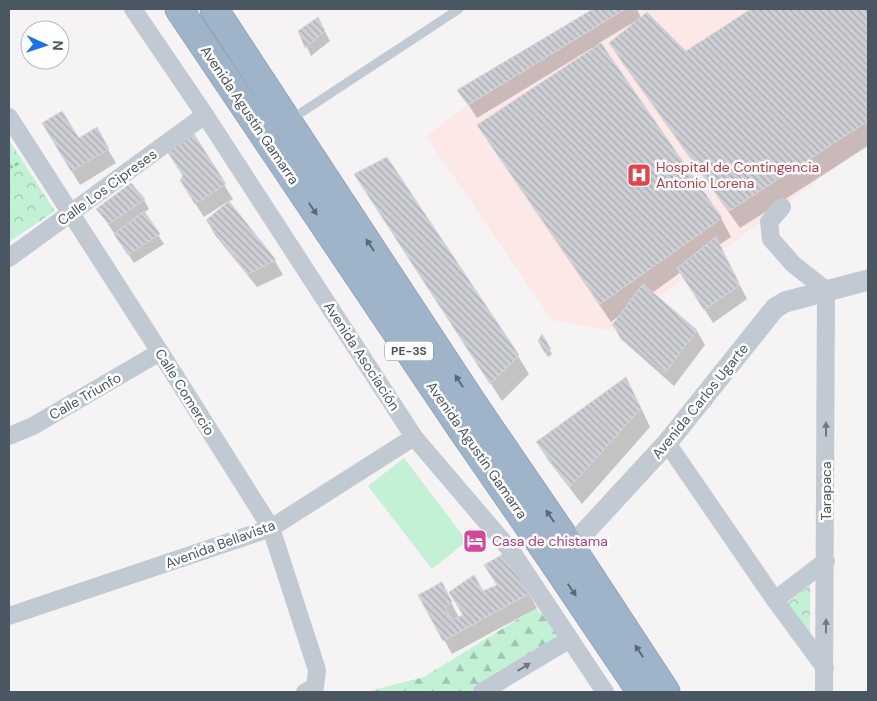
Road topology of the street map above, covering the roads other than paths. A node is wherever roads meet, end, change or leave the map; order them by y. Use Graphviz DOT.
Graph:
graph roads {
  1 [pos="133,9"];
  2 [pos="179,9"];
  3 [pos="214,9"];
  4 [pos="459,9"];
  5 [pos="205,115"];
  6 [pos="9,117"];
  7 [pos="277,129"];
  8 [pos="782,207"];
  9 [pos="71,214"];
  10 [pos="9,258"];
  11 [pos="868,280"];
  12 [pos="826,290"];
  13 [pos="160,352"];
  14 [pos="9,436"];
  15 [pos="414,437"];
  16 [pos="667,443"];
  17 [pos="271,528"];
  18 [pos="562,554"];
  19 [pos="826,561"];
  20 [pos="775,600"];
  21 [pos="9,616"];
  22 [pos="570,638"];
  23 [pos="825,668"];
  24 [pos="310,689"];
  25 [pos="482,692"];
  26 [pos="605,692"];
  27 [pos="641,692"];
  28 [pos="666,692"];
  29 [pos="824,692"];
  1 -- 5 [label="street, Avenida Asociación"];
  2 -- 7 [label="highway, Avenida Agustín Gamarra / PE-3S"];
  3 -- 7 [label="highway, Avenida Agustín Gamarra / PE-3S"];
  4 -- 7 [label="lane"];
  5 -- 9 [label="street, Calle Los Cipreses"];
  5 -- 15 [label="street, Avenida Asociación"];
  6 -- 9 [label="street, Calle Comercio"];
  7 -- 18 [label="highway, Avenida Agustín Gamarra / PE-3S"];
  8 -- 12 [label="street"];
  9 -- 10 [label="street, Calle Los Cipreses"];
  9 -- 13 [label="street, Calle Comercio"];
  11 -- 12 [label="street, Avenida Carlos Ugarte"];
  12 -- 16 [label="street, Avenida Carlos Ugarte"];
  19 -- 12 [label="street, Tarapaca, one-way"];
  13 -- 14 [label="street, Calle Triunfo"];
  13 -- 17 [label="street, Calle Comercio"];
  15 -- 17 [label="street, Avenida Bellavista"];
  15 -- 22 [label="street, Avenida Asociación"];
  16 -- 18 [label="street, Avenida Carlos Ugarte"];
  16 -- 20 [label="street"];
  17 -- 21 [label="street, Avenida Bellavista"];
  17 -- 24 [label="street, Calle Comercio"];
  18 -- 27 [label="highway, Avenida Agustín Gamarra / PE-3S, one-way"];
  28 -- 18 [label="highway, Avenida Agustín Gamarra / PE-3S, one-way"];
  19 -- 20 [label="street"];
  23 -- 19 [label="street, Tarapaca, one-way"];
  20 -- 23 [label="street"];
  25 -- 22 [label="street, one-way"];
  22 -- 26 [label="street, Avenida Asociación"];
  23 -- 29 [label="street, Tarapaca"];
}
